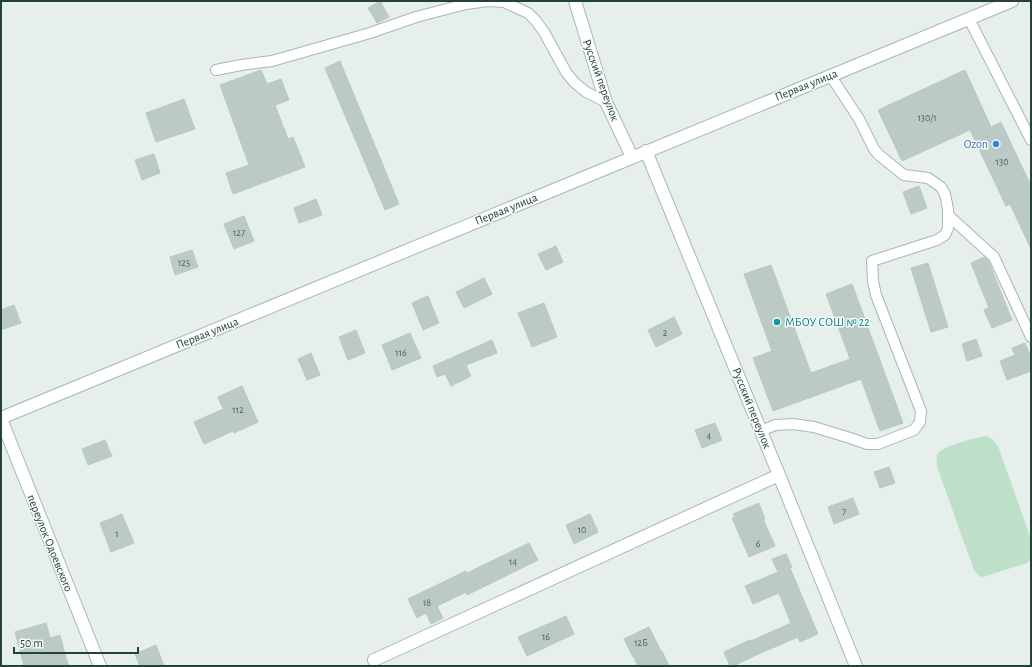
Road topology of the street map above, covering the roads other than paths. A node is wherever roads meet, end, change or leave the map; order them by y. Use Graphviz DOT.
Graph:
graph roads {
  1 [pos="1012,1"];
  2 [pos="579,4"];
  3 [pos="969,19"];
  4 [pos="216,70"];
  5 [pos="830,75"];
  6 [pos="606,102"];
  7 [pos="1031,140"];
  8 [pos="646,151"];
  9 [pos="632,157"];
  10 [pos="949,216"];
  11 [pos="1031,337"];
  12 [pos="1,418"];
  13 [pos="761,431"];
  14 [pos="779,475"];
  15 [pos="374,660"];
  16 [pos="100,666"];
  17 [pos="856,666"];
  1 -- 3 [label="street, Первая улица"];
  2 -- 6 [label="street, Русский переулок"];
  3 -- 5 [label="street, Первая улица"];
  3 -- 7 [label="lane"];
  4 -- 6 [label="lane"];
  5 -- 8 [label="street, Первая улица"];
  5 -- 10 [label="lane"];
  6 -- 9 [label="street, Русский переулок"];
  8 -- 9 [label="street, Первая улица"];
  8 -- 13 [label="street, Русский переулок"];
  9 -- 12 [label="street, Первая улица"];
  10 -- 11 [label="lane"];
  10 -- 13 [label="lane"];
  12 -- 16 [label="street, переулок Одоевского"];
  13 -- 14 [label="street, Русский переулок"];
  14 -- 15 [label="street"];
  14 -- 17 [label="street, Русский переулок"];
}
